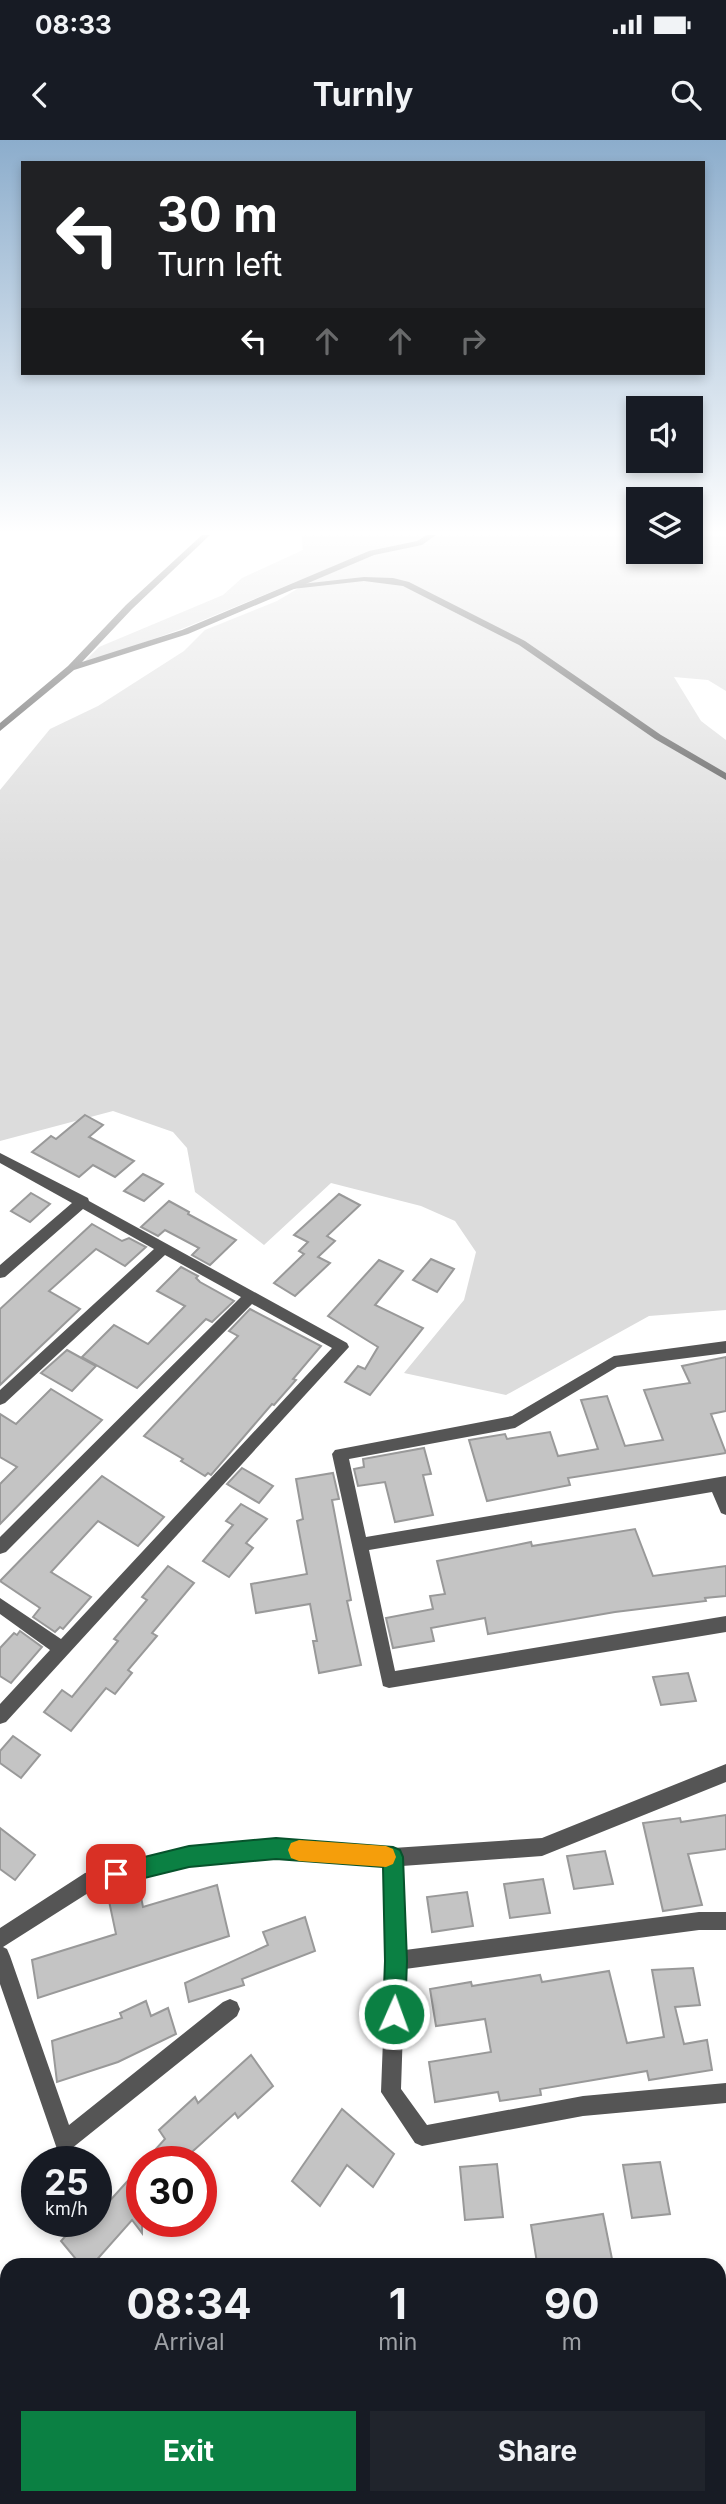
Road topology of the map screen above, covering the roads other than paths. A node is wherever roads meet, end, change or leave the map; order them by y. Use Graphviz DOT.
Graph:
graph roads {
  1 [pos="93,645"];
  2 [pos="143,645"];
  3 [pos="525,645"];
  4 [pos="71,668"];
  5 [pos="0,728"];
  6 [pos="726,777"];
  7 [pos="2,1159"];
  8 [pos="83,1201"];
  9 [pos="165,1247"];
  10 [pos="0,1273"];
  11 [pos="251,1296"];
  12 [pos="726,1347"];
  13 [pos="0,1399"];
  14 [pos="722,1484"];
  15 [pos="726,1508"];
  16 [pos="360,1545"];
  17 [pos="0,1547"];
  18 [pos="0,1605"];
  19 [pos="726,1624"];
  20 [pos="63,1650"];
  21 [pos="0,1716"];
  22 [pos="726,1773"];
  23 [pos="393,1857"];
  24 [pos="726,1921"];
  25 [pos="0,1939"];
  26 [pos="0,1956"];
  27 [pos="396,1961"];
  28 [pos="230,2009"];
  29 [pos="726,2093"];
  1 -- 4 [label="street"];
  2 -- 4 [label="street"];
  3 -- 6 [label="street"];
  4 -- 5 [label="street"];
  7 -- 8 [label="street"];
  8 -- 9 [label="street"];
  8 -- 10 [label="street"];
  9 -- 11 [label="street"];
  9 -- 13 [label="street"];
  11 -- 17 [label="street"];
  11 -- 20 [label="street"];
  12 -- 16 [label="street"];
  14 -- 15 [label="street"];
  14 -- 16 [label="street"];
  16 -- 19 [label="street"];
  18 -- 20 [label="street"];
  20 -- 21 [label="street"];
  22 -- 23 [label="street"];
  23 -- 25 [label="street"];
  23 -- 27 [label="street"];
  24 -- 27 [label="street"];
  26 -- 28 [label="street"];
  27 -- 29 [label="street"];
}
